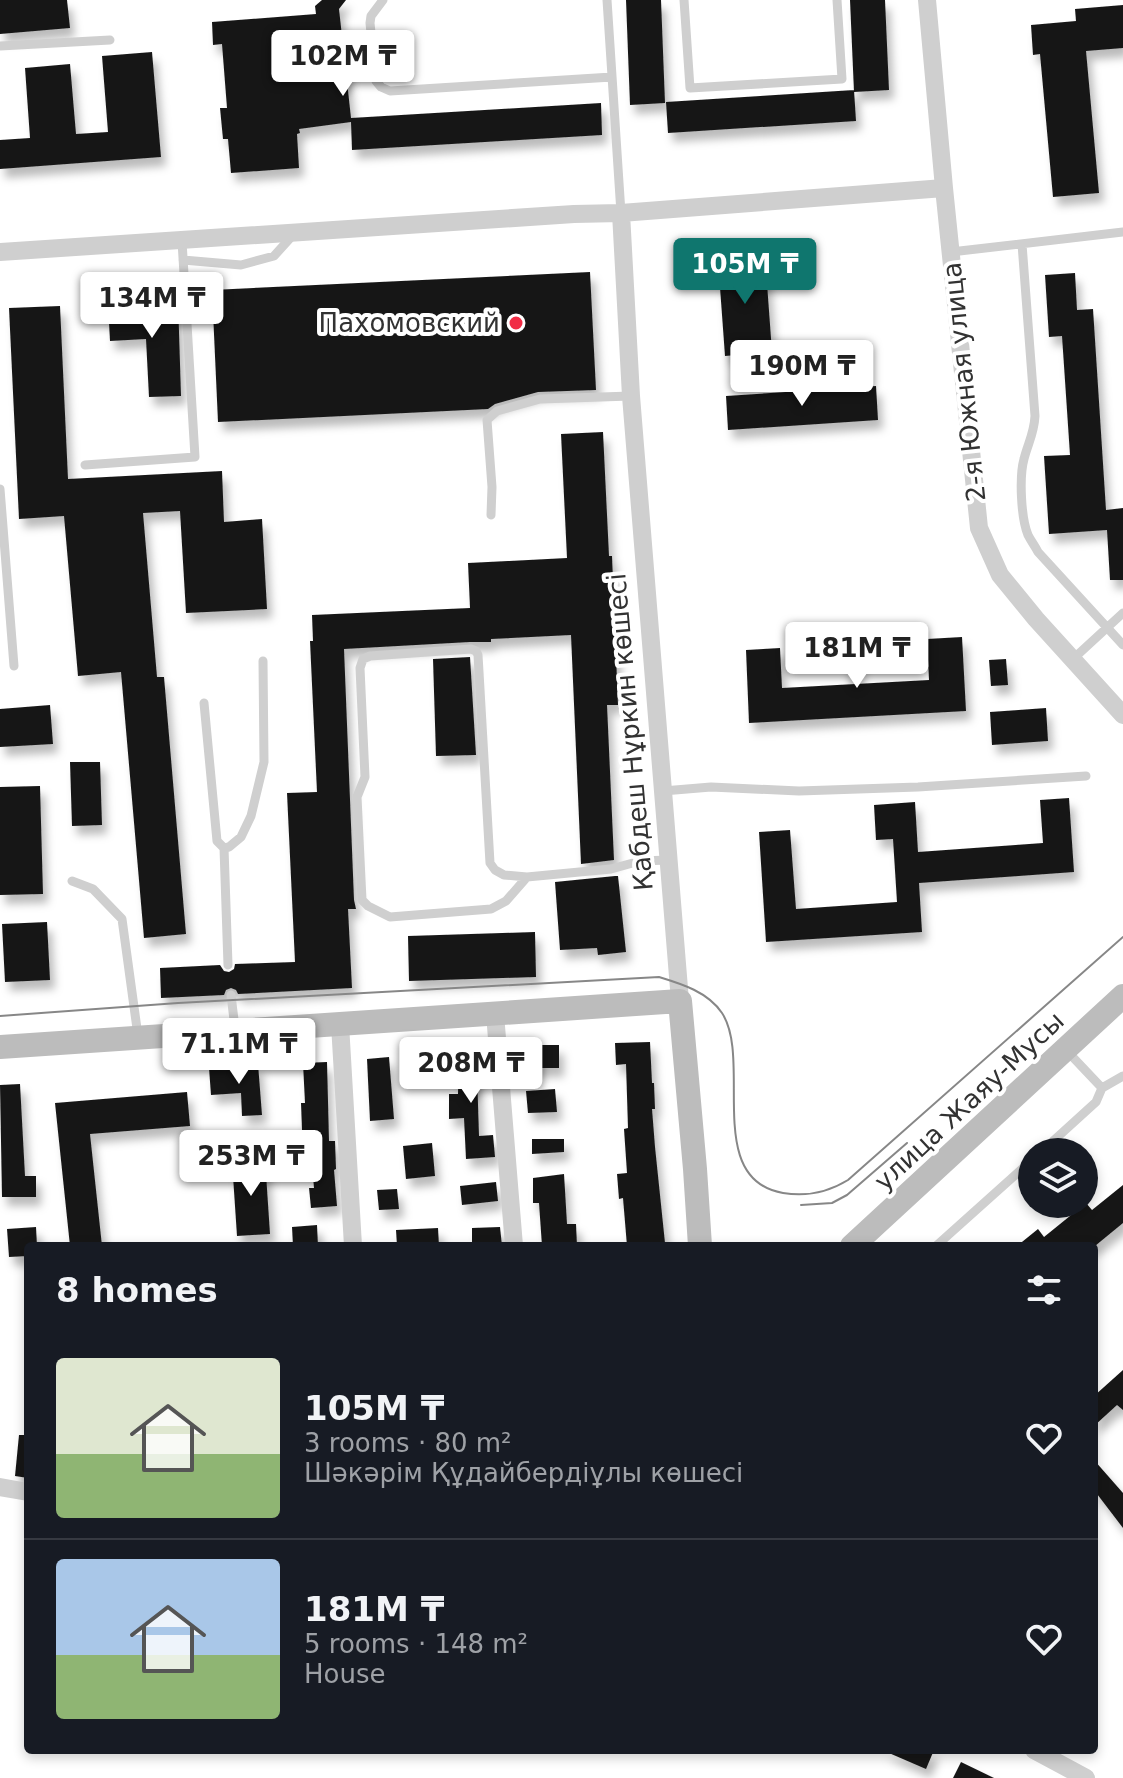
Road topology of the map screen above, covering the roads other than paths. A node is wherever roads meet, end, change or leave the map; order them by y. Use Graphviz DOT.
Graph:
graph roads {
  1 [pos="383,0"];
  2 [pos="607,0"];
  3 [pos="684,0"];
  4 [pos="837,0"];
  5 [pos="927,0"];
  6 [pos="110,40"];
  7 [pos="0,46"];
  8 [pos="612,77"];
  9 [pos="944,188"];
  10 [pos="621,213"];
  11 [pos="1123,232"];
  12 [pos="295,234"];
  13 [pos="1022,244"];
  14 [pos="183,251"];
  15 [pos="0,252"];
  16 [pos="951,252"];
  17 [pos="631,396"];
  18 [pos="85,465"];
  19 [pos="0,489"];
  20 [pos="491,515"];
  21 [pos="1123,613"];
  22 [pos="1107,627"];
  23 [pos="1123,645"];
  24 [pos="1073,659"];
  25 [pos="263,661"];
  26 [pos="14,666"];
  27 [pos="204,703"];
  28 [pos="1123,715"];
  29 [pos="1086,776"];
  30 [pos="663,791"];
  31 [pos="224,848"];
  32 [pos="669,860"];
  33 [pos="527,877"];
  34 [pos="72,881"];
  35 [pos="228,965"];
  36 [pos="231,995"];
  37 [pos="1123,996"];
  38 [pos="680,1001"];
  39 [pos="495,1014"];
  40 [pos="340,1024"];
  41 [pos="236,1031"];
  42 [pos="138,1036"];
  43 [pos="0,1047"];
  44 [pos="1066,1049"];
  45 [pos="1123,1076"];
  46 [pos="1102,1088"];
  47 [pos="1056,1138"];
  48 [pos="1018,1173"];
  49 [pos="353,1242"];
  50 [pos="514,1242"];
  51 [pos="700,1242"];
  52 [pos="856,1242"];
  53 [pos="940,1242"];
  54 [pos="0,1477"];
  55 [pos="0,1487"];
  56 [pos="24,1491"];
  57 [pos="1041,1754"];
  58 [pos="1086,1778"];
  1 -- 8 [label="lane"];
  2 -- 8 [label="lane"];
  3 -- 4 [label="lane"];
  5 -- 9 [label="street, 2-я Южная улица"];
  6 -- 7 [label="lane"];
  8 -- 10 [label="lane"];
  9 -- 10 [label="street"];
  9 -- 16 [label="street, 2-я Южная улица"];
  10 -- 12 [label="street"];
  10 -- 17 [label="street, Қабдеш Нұркин көшесі"];
  11 -- 13 [label="lane"];
  12 -- 14 [label="street"];
  12 -- 14 [label="lane"];
  13 -- 16 [label="lane"];
  13 -- 22 [label="lane"];
  14 -- 15 [label="street"];
  14 -- 18 [label="lane"];
  16 -- 24 [label="street, 2-я Южная улица"];
  17 -- 20 [label="lane"];
  17 -- 30 [label="street, Қабдеш Нұркин көшесі"];
  19 -- 26 [label="lane"];
  21 -- 22 [label="lane"];
  22 -- 23 [label="lane"];
  22 -- 24 [label="lane"];
  24 -- 28 [label="street, 2-я Южная улица"];
  25 -- 31 [label="lane"];
  27 -- 31 [label="lane"];
  29 -- 30 [label="lane"];
  30 -- 32 [label="street, Қабдеш Нұркин көшесі"];
  31 -- 35 [label="lane"];
  32 -- 33 [label="lane"];
  32 -- 38 [label="street, Қабдеш Нұркин көшесі"];
  33 -- 33 [label="lane"];
  34 -- 42 [label="lane"];
  36 -- 41 [label="lane"];
  37 -- 44 [label="main road, улица Жаяу-Мусы"];
  38 -- 39 [label="main road"];
  38 -- 51 [label="main road, Қабдеш Нұркин көшесі"];
  39 -- 40 [label="main road"];
  39 -- 50 [label="street"];
  40 -- 41 [label="main road"];
  40 -- 49 [label="street"];
  41 -- 42 [label="main road"];
  42 -- 43 [label="main road"];
  44 -- 46 [label="lane"];
  44 -- 52 [label="main road, улица Жаяу-Мусы"];
  45 -- 46 [label="lane"];
  46 -- 47 [label="lane"];
  48 -- 53 [label="lane"];
  54 -- 55 [label="street"];
  55 -- 56 [label="street"];
  57 -- 58 [label="street"];
}
